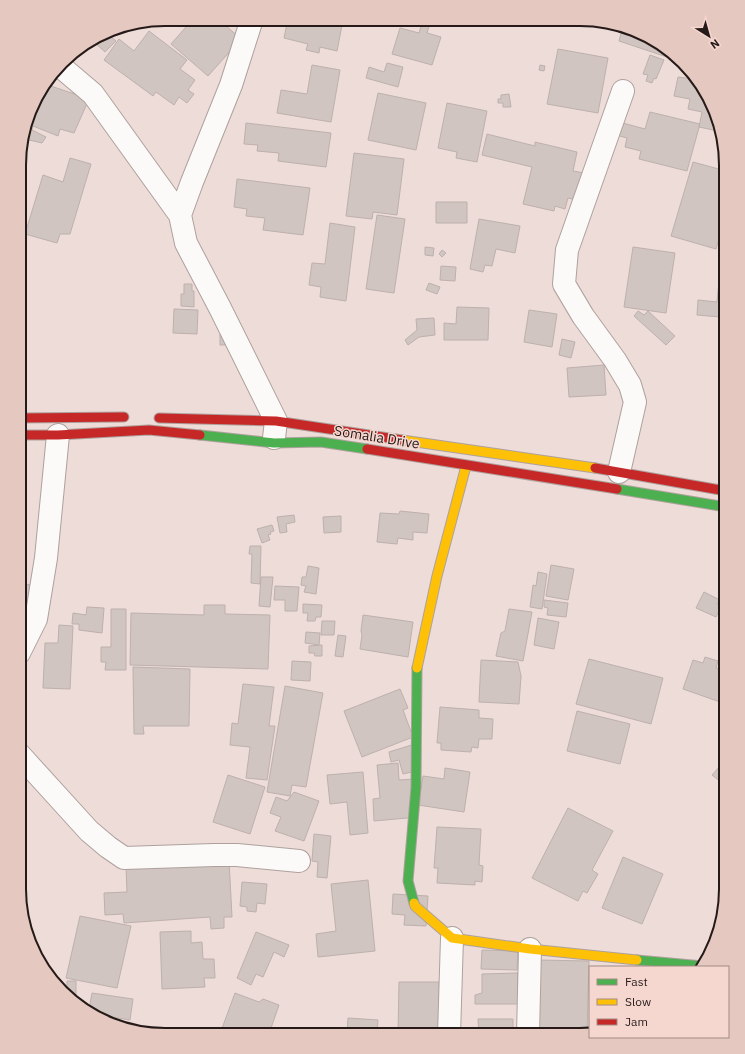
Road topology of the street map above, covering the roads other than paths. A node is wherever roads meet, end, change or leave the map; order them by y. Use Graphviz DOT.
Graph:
graph roads {
  1 [pos="250,26"];
  2 [pos="64,69"];
  3 [pos="624,91"];
  4 [pos="180,216"];
  5 [pos="135,417"];
  6 [pos="26,418"];
  7 [pos="150,418"];
  8 [pos="276,421"];
  9 [pos="26,435"];
  10 [pos="58,435"];
  11 [pos="274,442"];
  12 [pos="466,466"];
  13 [pos="619,472"];
  14 [pos="719,490"];
  15 [pos="719,506"];
  16 [pos="26,639"];
  17 [pos="26,762"];
  18 [pos="299,861"];
  19 [pos="452,938"];
  20 [pos="530,948"];
  21 [pos="696,965"];
  22 [pos="449,1028"];
  23 [pos="528,1028"];
  1 -- 4 [label="street"];
  2 -- 4 [label="street"];
  3 -- 13 [label="street"];
  4 -- 8 [label="street"];
  5 -- 6 [label="main road"];
  7 -- 8 [label="main road, Somalia Drive"];
  8 -- 11 [label="street"];
  8 -- 13 [label="main road, Somalia Drive"];
  9 -- 10 [label="main road, Somalia Drive"];
  10 -- 11 [label="main road, Somalia Drive"];
  10 -- 16 [label="street"];
  11 -- 12 [label="main road, Somalia Drive"];
  12 -- 15 [label="main road, Somalia Drive"];
  12 -- 19 [label="main road"];
  13 -- 14 [label="main road, Somalia Drive"];
  17 -- 18 [label="street"];
  19 -- 20 [label="main road"];
  19 -- 22 [label="street"];
  20 -- 21 [label="main road"];
  20 -- 23 [label="street"];
}
